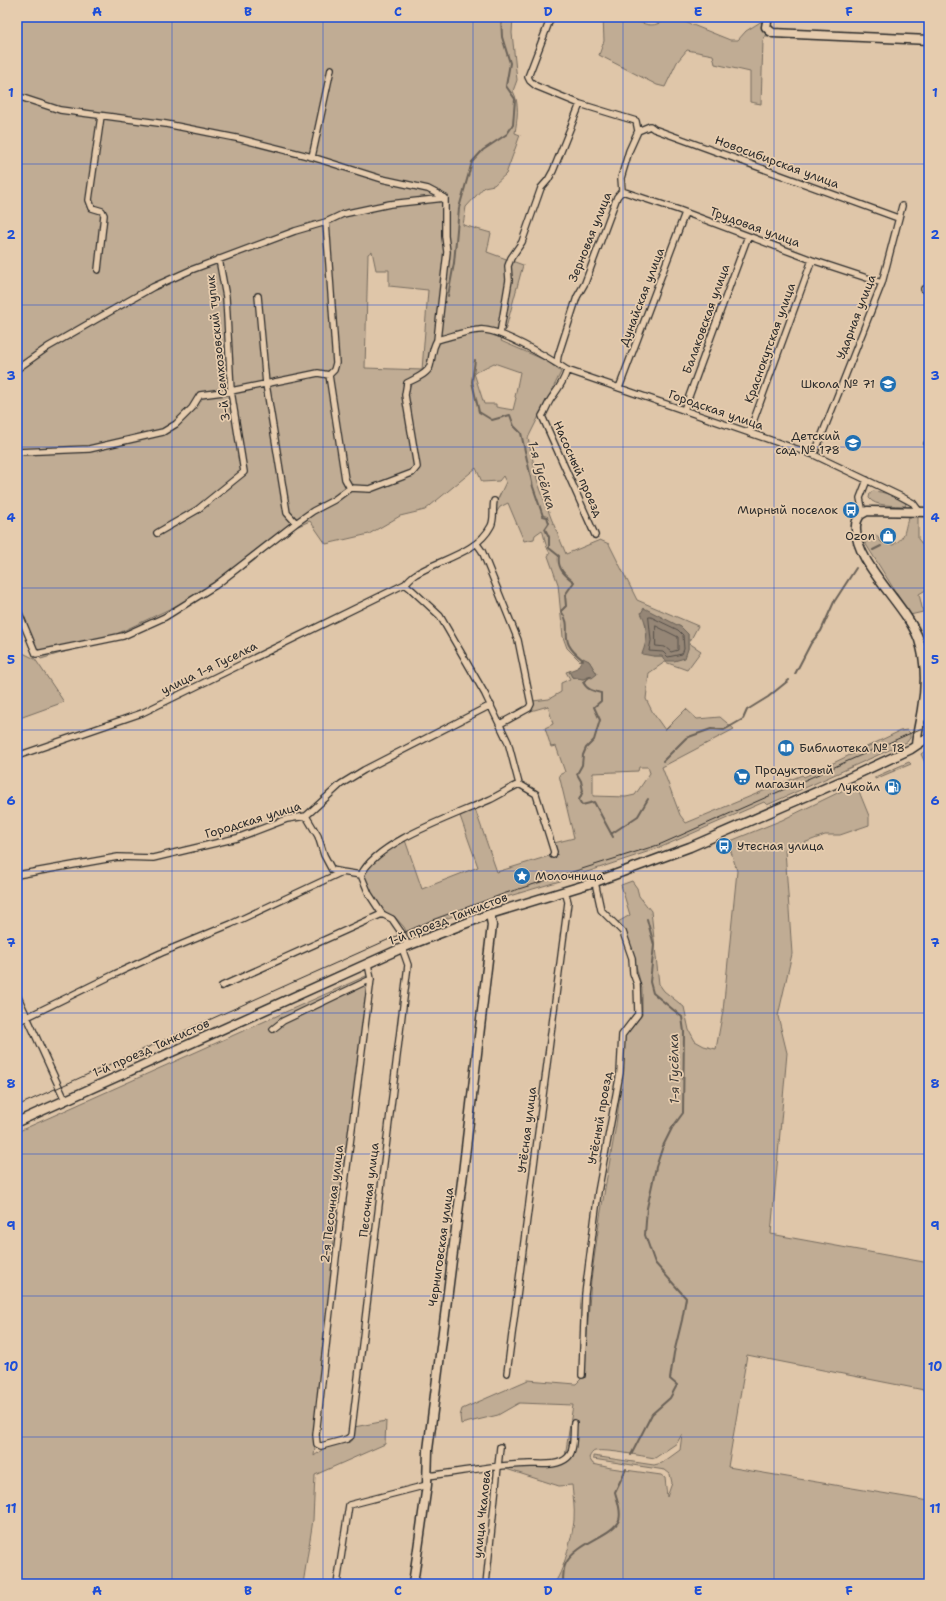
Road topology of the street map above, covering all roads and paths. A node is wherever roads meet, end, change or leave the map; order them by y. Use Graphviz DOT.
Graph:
graph roads {
  1 [pos="551,17"];
  2 [pos="768,17"];
  3 [pos="929,40"];
  4 [pos="332,69"];
  5 [pos="17,96"];
  6 [pos="580,104"];
  7 [pos="101,116"];
  8 [pos="638,131"];
  9 [pos="312,157"];
  10 [pos="622,191"];
  11 [pos="445,198"];
  12 [pos="902,206"];
  13 [pos="685,213"];
  14 [pos="898,218"];
  15 [pos="326,222"];
  16 [pos="748,236"];
  17 [pos="219,260"];
  18 [pos="812,260"];
  19 [pos="98,270"];
  20 [pos="882,283"];
  21 [pos="258,296"];
  22 [pos="500,334"];
  23 [pos="437,340"];
  24 [pos="557,364"];
  25 [pos="17,369"];
  26 [pos="567,370"];
  27 [pos="329,375"];
  28 [pos="266,384"];
  29 [pos="619,388"];
  30 [pos="231,391"];
  31 [pos="684,410"];
  32 [pos="749,433"];
  33 [pos="17,452"];
  34 [pos="814,455"];
  35 [pos="867,480"];
  36 [pos="350,488"];
  37 [pos="494,501"];
  38 [pos="919,512"];
  39 [pos="929,512"];
  40 [pos="863,513"];
  41 [pos="296,523"];
  42 [pos="157,533"];
  43 [pos="595,535"];
  44 [pos="477,544"];
  45 [pos="405,584"];
  46 [pos="17,608"];
  47 [pos="491,705"];
  48 [pos="922,710"];
  49 [pos="929,720"];
  50 [pos="500,724"];
  51 [pos="929,737"];
  52 [pos="916,745"];
  53 [pos="17,756"];
  54 [pos="519,784"];
  55 [pos="306,816"];
  56 [pos="553,855"];
  57 [pos="342,872"];
  58 [pos="17,875"];
  59 [pos="361,875"];
  60 [pos="595,882"];
  61 [pos="565,891"];
  62 [pos="382,914"];
  63 [pos="490,914"];
  64 [pos="405,947"];
  65 [pos="368,964"];
  66 [pos="371,979"];
  67 [pos="222,986"];
  68 [pos="17,995"];
  69 [pos="26,1018"];
  70 [pos="17,1022"];
  71 [pos="273,1029"];
  72 [pos="65,1100"];
  73 [pos="17,1122"];
  74 [pos="507,1373"];
  75 [pos="582,1375"];
  76 [pos="574,1423"];
  77 [pos="321,1446"];
  78 [pos="500,1447"];
  79 [pos="498,1466"];
  80 [pos="427,1476"];
  81 [pos="427,1485"];
  82 [pos="338,1584"];
  83 [pos="413,1584"];
  84 [pos="486,1584"];
  1 -- 6 [label="street"];
  2 -- 3 [label="main road"];
  4 -- 9 [label="street"];
  5 -- 7 [label="street"];
  6 -- 8 [label="street"];
  6 -- 22 [label="street"];
  7 -- 9 [label="street"];
  7 -- 19 [label="street"];
  8 -- 10 [label="street, Зерновая улица"];
  8 -- 14 [label="street, Новосибирская улица"];
  9 -- 11 [label="street"];
  10 -- 13 [label="street, Трудовая улица"];
  10 -- 24 [label="street, Зерновая улица"];
  11 -- 15 [label="street"];
  11 -- 23 [label="street"];
  12 -- 14 [label="street, Ударная улица"];
  13 -- 16 [label="street, Трудовая улица"];
  13 -- 29 [label="street, Дунайская улица"];
  14 -- 20 [label="street, Ударная улица"];
  15 -- 17 [label="street"];
  15 -- 27 [label="street"];
  16 -- 18 [label="street, Трудовая улица"];
  16 -- 31 [label="street, Балаковская улица"];
  17 -- 25 [label="street"];
  17 -- 30 [label="street, 3-й Семхозовский тупик"];
  18 -- 20 [label="street, Трудовая улица"];
  18 -- 32 [label="street, Краснокутская улица"];
  20 -- 34 [label="street, Ударная улица"];
  21 -- 28 [label="street"];
  22 -- 23 [label="street, Городская улица"];
  22 -- 24 [label="street, Городская улица"];
  23 -- 36 [label="street"];
  24 -- 26 [label="street, Городская улица"];
  26 -- 29 [label="street, Городская улица"];
  26 -- 43 [label="street, Насосный проезд"];
  27 -- 28 [label="street"];
  27 -- 36 [label="street"];
  28 -- 30 [label="street"];
  28 -- 41 [label="street"];
  29 -- 31 [label="street, Городская улица"];
  30 -- 33 [label="street"];
  30 -- 42 [label="street, 3-й Семхозовский тупик"];
  31 -- 32 [label="street, Городская улица"];
  32 -- 34 [label="street, Городская улица"];
  34 -- 35 [label="street, Городская улица"];
  35 -- 38 [label="street, Городская улица"];
  35 -- 40 [label="street"];
  36 -- 41 [label="street"];
  37 -- 44 [label="street, улица 1-я Гуселка"];
  38 -- 39 [label="main road"];
  38 -- 40 [label="main road"];
  40 -- 48 [label="main road"];
  41 -- 46 [label="street"];
  44 -- 45 [label="street, улица 1-я Гуселка"];
  44 -- 50 [label="street"];
  45 -- 47 [label="street"];
  45 -- 53 [label="street, улица 1-я Гуселка"];
  47 -- 50 [label="street"];
  47 -- 55 [label="street, Городская улица"];
  48 -- 49 [label="main road"];
  48 -- 52 [label="main road"];
  50 -- 54 [label="street"];
  51 -- 52 [label="main road, 1-й проезд Танкистов"];
  52 -- 60 [label="main road, 1-й проезд Танкистов"];
  54 -- 56 [label="street"];
  54 -- 59 [label="street"];
  55 -- 57 [label="street"];
  55 -- 58 [label="street, Городская улица"];
  57 -- 59 [label="street"];
  57 -- 69 [label="street"];
  59 -- 62 [label="street, Песочная улица"];
  60 -- 61 [label="main road, 1-й проезд Танкистов"];
  60 -- 75 [label="street, Утёсный проезд"];
  61 -- 63 [label="main road, 1-й проезд Танкистов"];
  61 -- 74 [label="street, Утёсная улица"];
  62 -- 64 [label="street, Песочная улица"];
  62 -- 67 [label="street"];
  63 -- 64 [label="main road, 1-й проезд Танкистов"];
  63 -- 80 [label="main road, Черниговская улица"];
  64 -- 65 [label="main road, 1-й проезд Танкистов"];
  64 -- 77 [label="street, Песочная улица"];
  65 -- 66 [label="street, 2-я Песочная улица"];
  65 -- 72 [label="main road, 1-й проезд Танкистов"];
  66 -- 71 [label="street"];
  66 -- 77 [label="street, 2-я Песочная улица"];
  68 -- 69 [label="street"];
  69 -- 70 [label="street"];
  69 -- 72 [label="street"];
  72 -- 73 [label="main road, 1-й проезд Танкистов"];
  76 -- 79 [label="street"];
  78 -- 79 [label="street, улица Чкалова"];
  79 -- 80 [label="street"];
  79 -- 84 [label="street, улица Чкалова"];
  80 -- 81 [label="main road, Черниговская улица"];
  81 -- 82 [label="street"];
  81 -- 83 [label="main road, Черниговская улица"];
}
